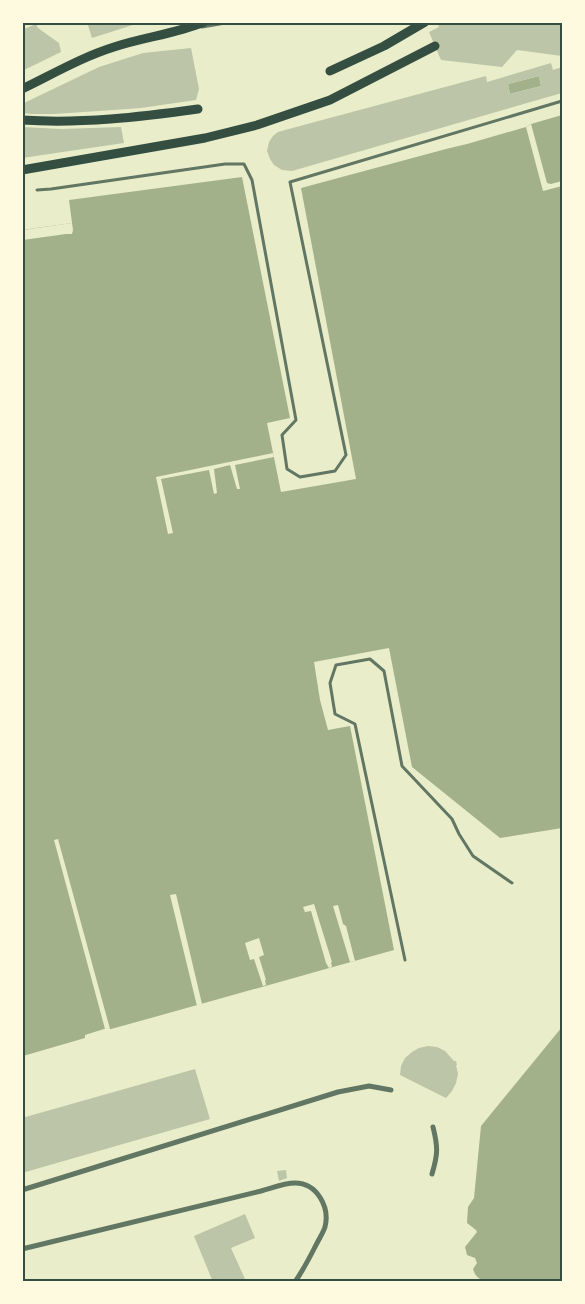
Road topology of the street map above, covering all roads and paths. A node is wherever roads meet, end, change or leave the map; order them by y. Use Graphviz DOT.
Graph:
graph roads {
  1 [pos="204,22"];
  2 [pos="225,22"];
  3 [pos="425,22"];
  4 [pos="192,27"];
  5 [pos="435,46"];
  6 [pos="330,71"];
  7 [pos="22,88"];
  8 [pos="562,101"];
  9 [pos="198,109"];
  10 [pos="22,120"];
  11 [pos="22,170"];
  12 [pos="37,190"];
  13 [pos="512,883"];
  14 [pos="405,960"];
  15 [pos="392,1090"];
  16 [pos="433,1127"];
  17 [pos="432,1174"];
  18 [pos="22,1190"];
  19 [pos="22,1248"];
  20 [pos="295,1282"];
  1 -- 4 [label="main road"];
  2 -- 4 [label="street"];
  3 -- 6 [label="main road"];
  4 -- 7 [label="main road"];
  5 -- 11 [label="main road"];
  8 -- 12 [label="lane"];
  9 -- 10 [label="main road"];
  13 -- 14 [label="lane"];
  15 -- 18 [label="street"];
  16 -- 17 [label="street"];
  19 -- 20 [label="street"];
}
